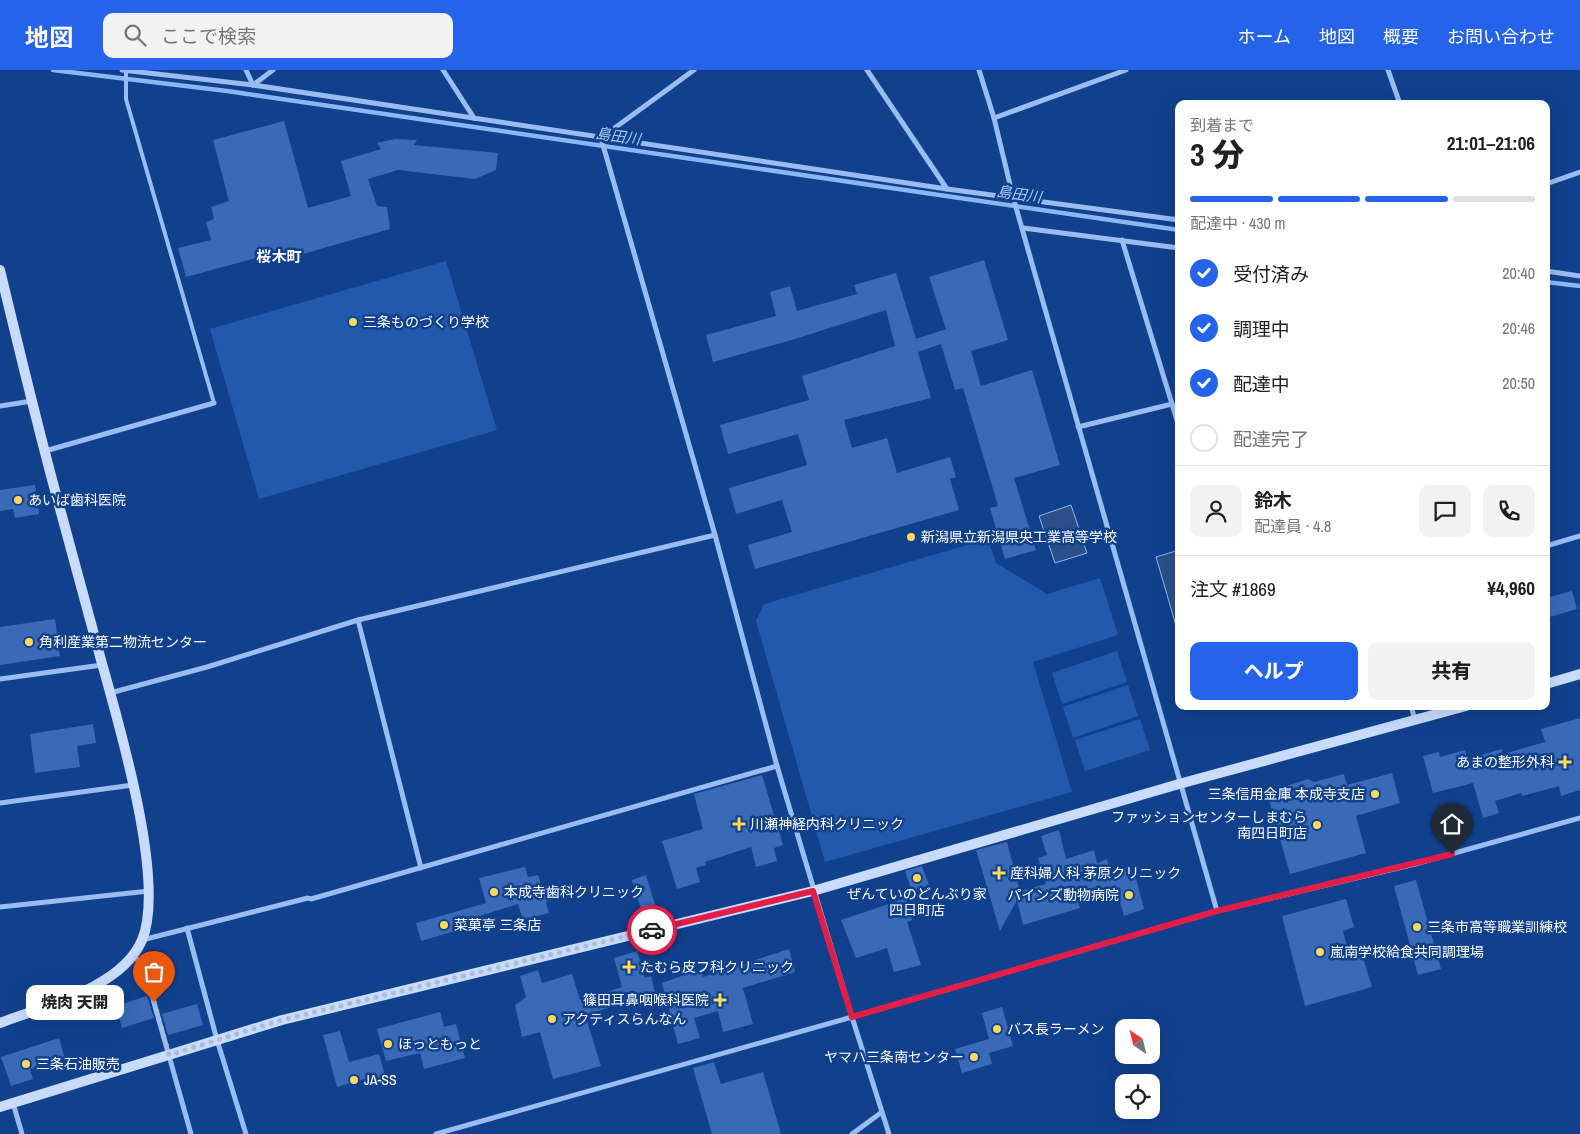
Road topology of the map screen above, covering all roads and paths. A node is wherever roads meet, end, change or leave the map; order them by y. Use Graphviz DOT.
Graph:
graph roads {
  1 [pos="122,70"];
  2 [pos="126,70"];
  3 [pos="246,70"];
  4 [pos="273,70"];
  5 [pos="443,70"];
  6 [pos="694,70"];
  7 [pos="867,70"];
  8 [pos="979,70"];
  9 [pos="1126,70"];
  10 [pos="1388,70"];
  11 [pos="253,85"];
  12 [pos="1399,100"];
  13 [pos="474,118"];
  14 [pos="994,118"];
  15 [pos="601,138"];
  16 [pos="1580,172"];
  17 [pos="1550,183"];
  18 [pos="947,189"];
  19 [pos="1013,198"];
  20 [pos="1175,219"];
  21 [pos="1023,228"];
  22 [pos="1122,240"];
  23 [pos="1175,247"];
  24 [pos="0,270"];
  25 [pos="1550,272"];
  26 [pos="1580,276"];
  27 [pos="32,401"];
  28 [pos="214,403"];
  29 [pos="1172,404"];
  30 [pos="0,406"];
  31 [pos="1175,414"];
  32 [pos="1078,426"];
  33 [pos="44,451"];
  34 [pos="715,535"];
  35 [pos="1580,536"];
  36 [pos="1550,545"];
  37 [pos="358,620"];
  38 [pos="102,665"];
  39 [pos="1580,674"];
  40 [pos="0,679"];
  41 [pos="1550,683"];
  42 [pos="110,694"];
  43 [pos="1412,710"];
  44 [pos="1451,710"];
  45 [pos="1415,720"];
  46 [pos="777,766"];
  47 [pos="1179,784"];
  48 [pos="133,785"];
  49 [pos="0,803"];
  50 [pos="1580,818"];
  51 [pos="421,868"];
  52 [pos="149,891"];
  53 [pos="813,891"];
  54 [pos="0,907"];
  55 [pos="1217,911"];
  56 [pos="187,928"];
  57 [pos="141,940"];
  58 [pos="132,954"];
  59 [pos="852,1017"];
  60 [pos="0,1023"];
  61 [pos="217,1040"];
  62 [pos="169,1055"];
  63 [pos="13,1103"];
  64 [pos="0,1107"];
  65 [pos="882,1112"];
  66 [pos="22,1134"];
  67 [pos="191,1134"];
  68 [pos="246,1134"];
  69 [pos="436,1134"];
  70 [pos="852,1134"];
  71 [pos="889,1134"];
  1 -- 2 [label="street"];
  2 -- 11 [label="street"];
  2 -- 28 [label="lane"];
  3 -- 11 [label="street"];
  4 -- 11 [label="street"];
  5 -- 13 [label="street"];
  6 -- 15 [label="street"];
  7 -- 18 [label="street"];
  8 -- 14 [label="street"];
  9 -- 14 [label="street"];
  10 -- 12 [label="street"];
  11 -- 13 [label="street"];
  13 -- 15 [label="street"];
  14 -- 19 [label="street"];
  15 -- 18 [label="street"];
  15 -- 34 [label="street"];
  16 -- 17 [label="street"];
  18 -- 19 [label="street"];
  19 -- 20 [label="street"];
  19 -- 21 [label="street"];
  21 -- 22 [label="street"];
  21 -- 32 [label="street"];
  22 -- 23 [label="street"];
  22 -- 29 [label="street"];
  24 -- 27 [label="street"];
  25 -- 26 [label="street"];
  27 -- 30 [label="street"];
  27 -- 33 [label="street"];
  28 -- 33 [label="street"];
  29 -- 31 [label="street"];
  29 -- 32 [label="street"];
  32 -- 47 [label="street"];
  33 -- 38 [label="street"];
  34 -- 37 [label="street"];
  34 -- 46 [label="street"];
  35 -- 36 [label="street"];
  37 -- 42 [label="street"];
  37 -- 51 [label="street"];
  38 -- 40 [label="street"];
  38 -- 42 [label="street"];
  39 -- 41 [label="street"];
  42 -- 48 [label="street"];
  43 -- 45 [label="street"];
  44 -- 45 [label="street"];
  45 -- 47 [label="street"];
  46 -- 51 [label="street"];
  46 -- 53 [label="street"];
  47 -- 53 [label="street"];
  47 -- 55 [label="street"];
  48 -- 49 [label="street"];
  48 -- 52 [label="street"];
  50 -- 55 [label="street"];
  51 -- 56 [label="street"];
  52 -- 54 [label="street"];
  52 -- 57 [label="street"];
  53 -- 59 [label="street"];
  53 -- 61 [label="street"];
  55 -- 59 [label="street"];
  56 -- 57 [label="street"];
  56 -- 61 [label="street"];
  57 -- 58 [label="street"];
  58 -- 60 [label="street"];
  58 -- 62 [label="street"];
  59 -- 65 [label="street"];
  59 -- 69 [label="street"];
  61 -- 62 [label="street"];
  61 -- 68 [label="street"];
  62 -- 63 [label="street"];
  62 -- 67 [label="street"];
  63 -- 64 [label="street"];
  63 -- 66 [label="street"];
  65 -- 70 [label="street"];
  65 -- 71 [label="street"];
}
